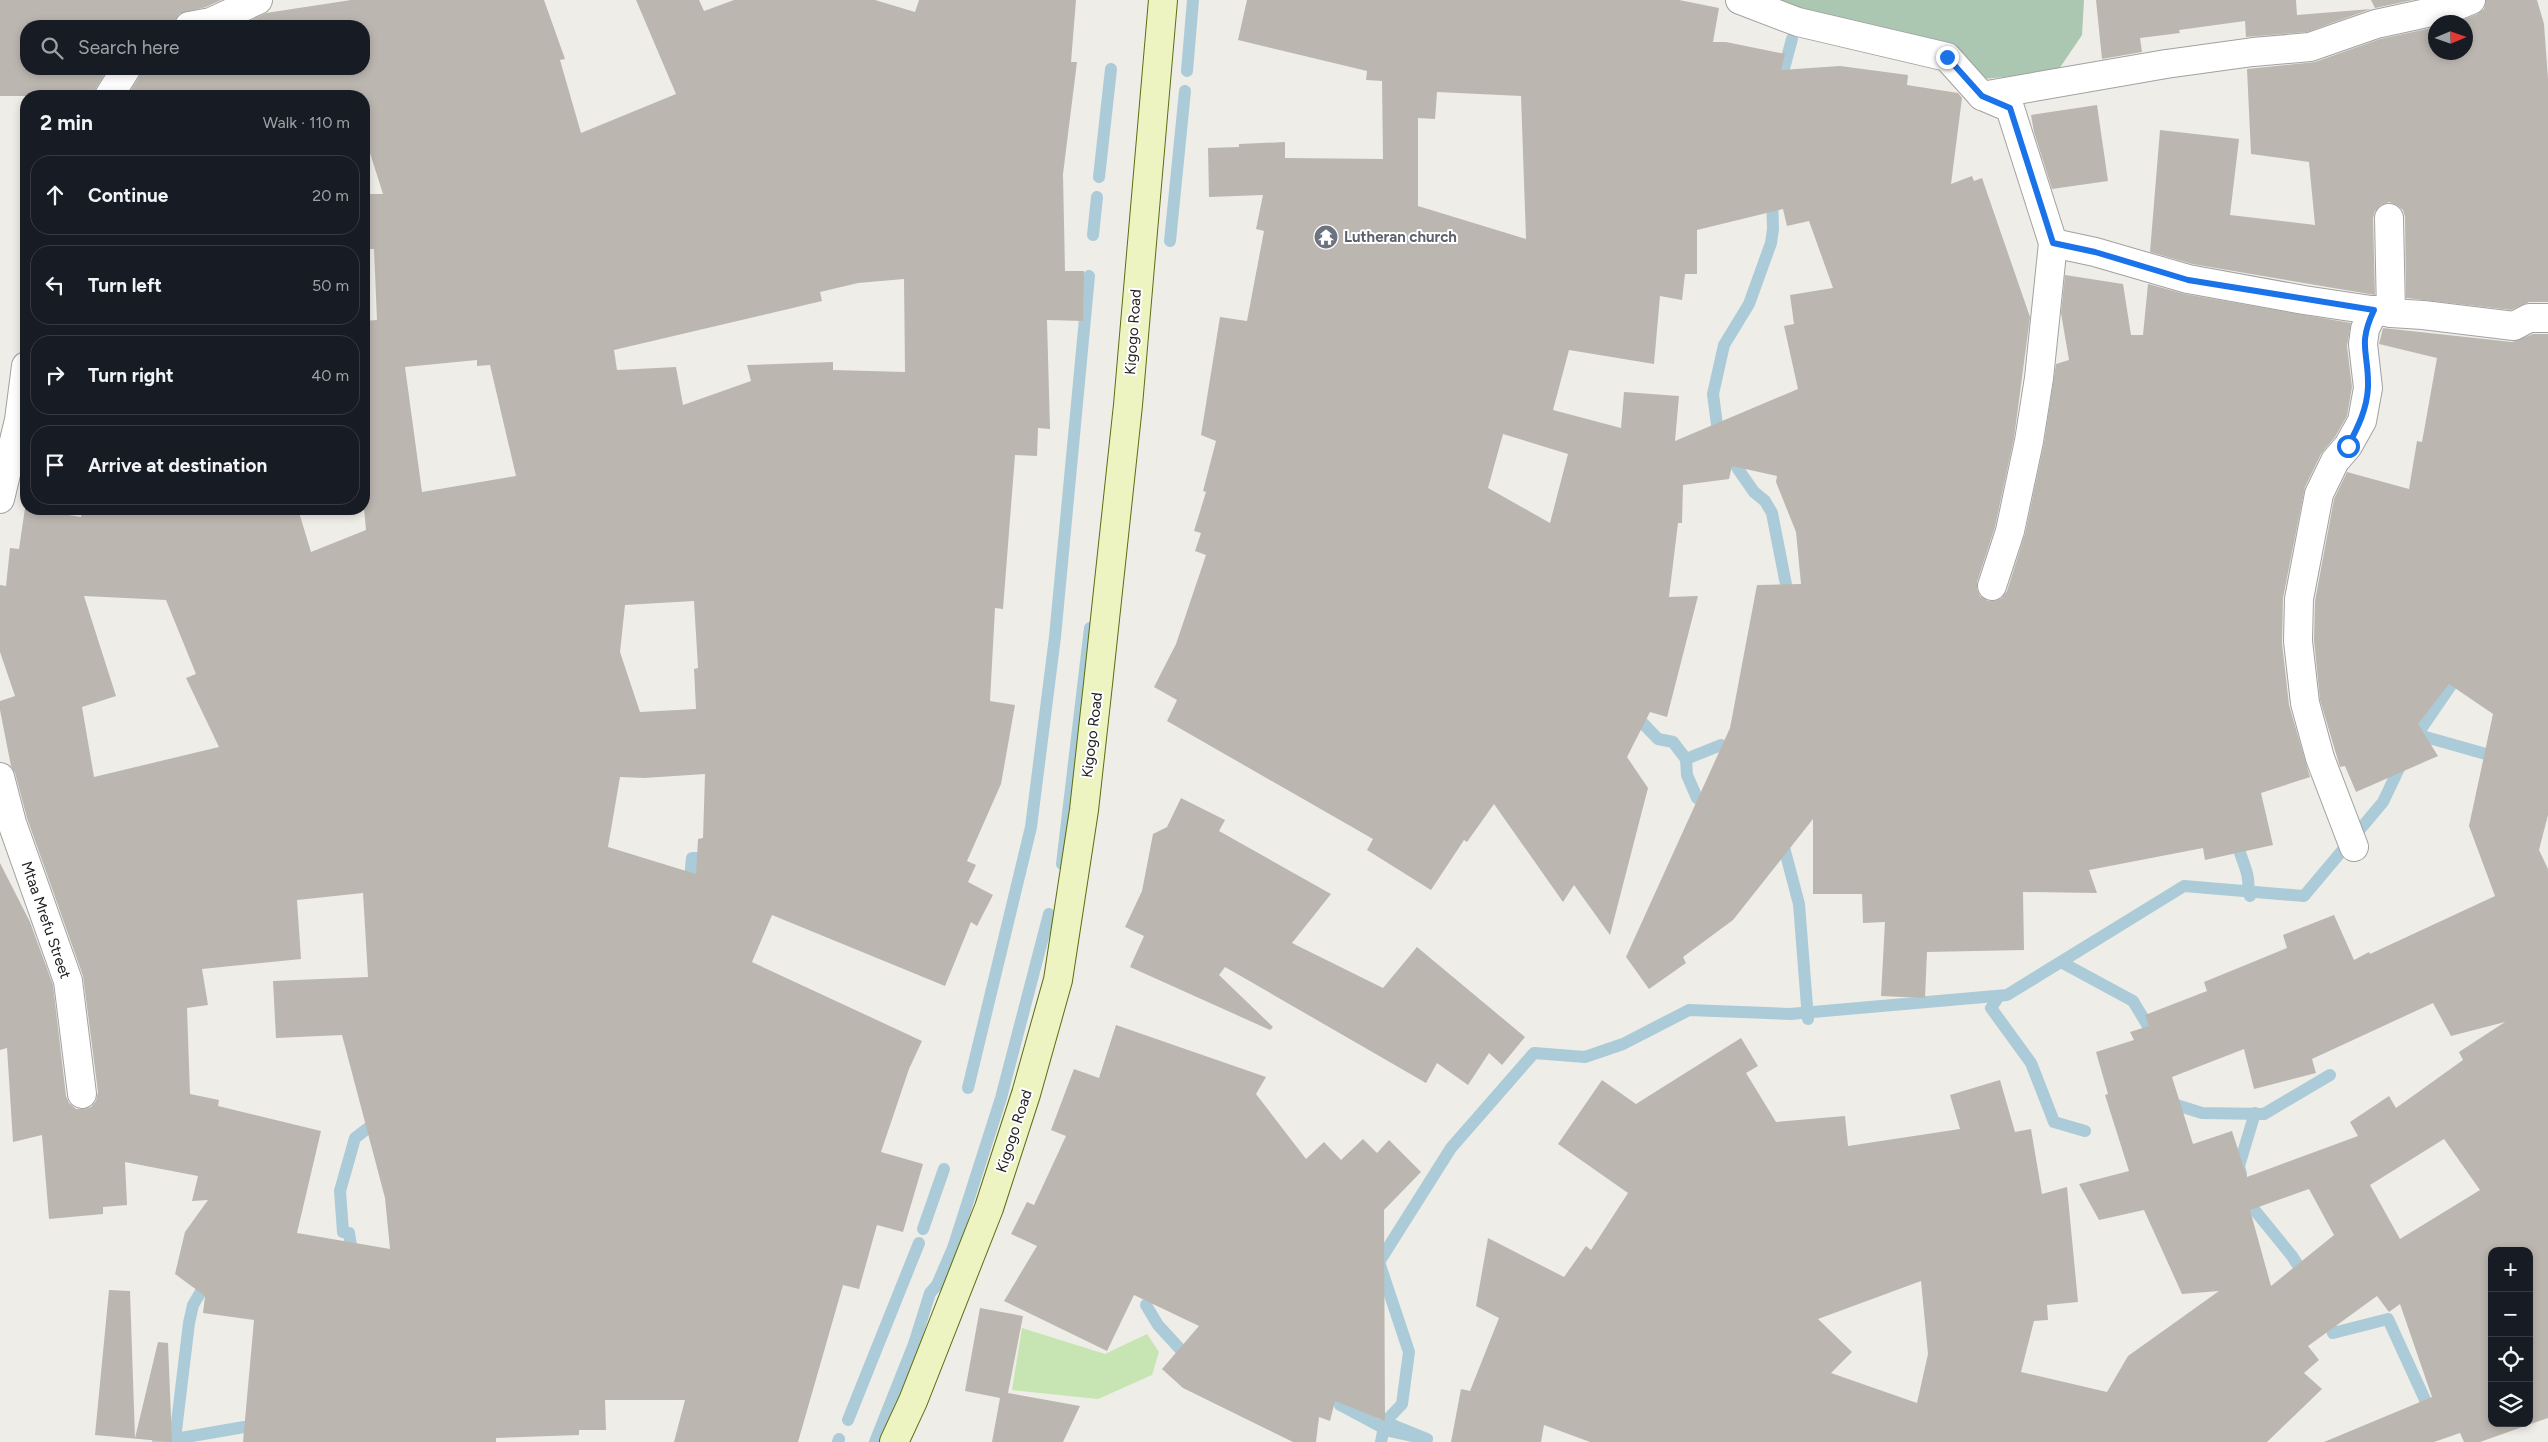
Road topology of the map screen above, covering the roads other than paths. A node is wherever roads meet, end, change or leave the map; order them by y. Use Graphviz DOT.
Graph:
graph roads {
  1 [pos="258,0"];
  2 [pos="1163,0"];
  3 [pos="1740,0"];
  4 [pos="2470,0"];
  5 [pos="215,20"];
  6 [pos="122,75"];
  7 [pos="112,90"];
  8 [pos="1982,96"];
  9 [pos="2389,218"];
  10 [pos="2053,243"];
  11 [pos="2382,312"];
  12 [pos="2548,318"];
  13 [pos="20,412"];
  14 [pos="0,500"];
  15 [pos="1992,586"];
  16 [pos="0,777"];
  17 [pos="2354,847"];
  18 [pos="82,1094"];
  19 [pos="894,1442"];
  1 -- 5 [label="street"];
  2 -- 19 [label="main road, Kigogo Road"];
  3 -- 8 [label="street"];
  4 -- 8 [label="street"];
  6 -- 7 [label="street"];
  8 -- 10 [label="street"];
  9 -- 11 [label="street"];
  10 -- 11 [label="street"];
  10 -- 15 [label="street"];
  11 -- 12 [label="street"];
  11 -- 17 [label="street"];
  13 -- 14 [label="street"];
  16 -- 18 [label="street, Mtaa Mrefu Street"];
}
